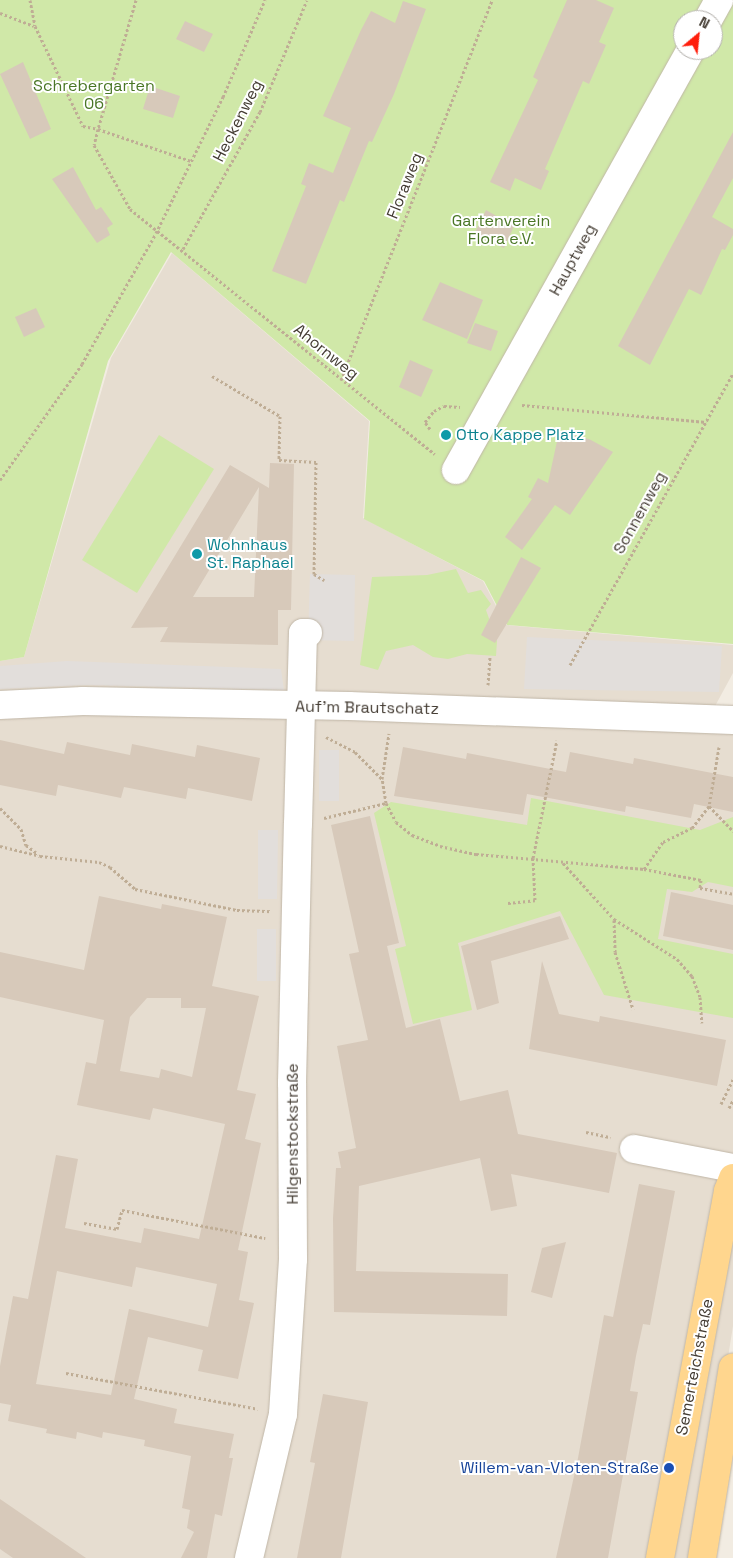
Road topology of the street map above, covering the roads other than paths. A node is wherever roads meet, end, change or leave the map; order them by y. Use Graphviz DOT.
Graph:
graph roads {
  1 [pos="685,60"];
  2 [pos="456,470"];
  3 [pos="308,633"];
  4 [pos="0,705"];
  5 [pos="301,706"];
  6 [pos="728,720"];
  7 [pos="634,1149"];
  8 [pos="732,1182"];
  9 [pos="733,1367"];
  10 [pos="249,1558"];
  11 [pos="660,1558"];
  12 [pos="702,1558"];
  1 -- 2 [label="street, Hauptweg"];
  3 -- 5 [label="street, Hilgenstockstraße"];
  4 -- 5 [label="street, Auf'm Brautschatz"];
  5 -- 6 [label="street, Auf'm Brautschatz"];
  5 -- 10 [label="street, Hilgenstockstraße"];
  7 -- 8 [label="street"];
  8 -- 11 [label="main road, Semerteichstraße"];
  9 -- 12 [label="main road"];
}
